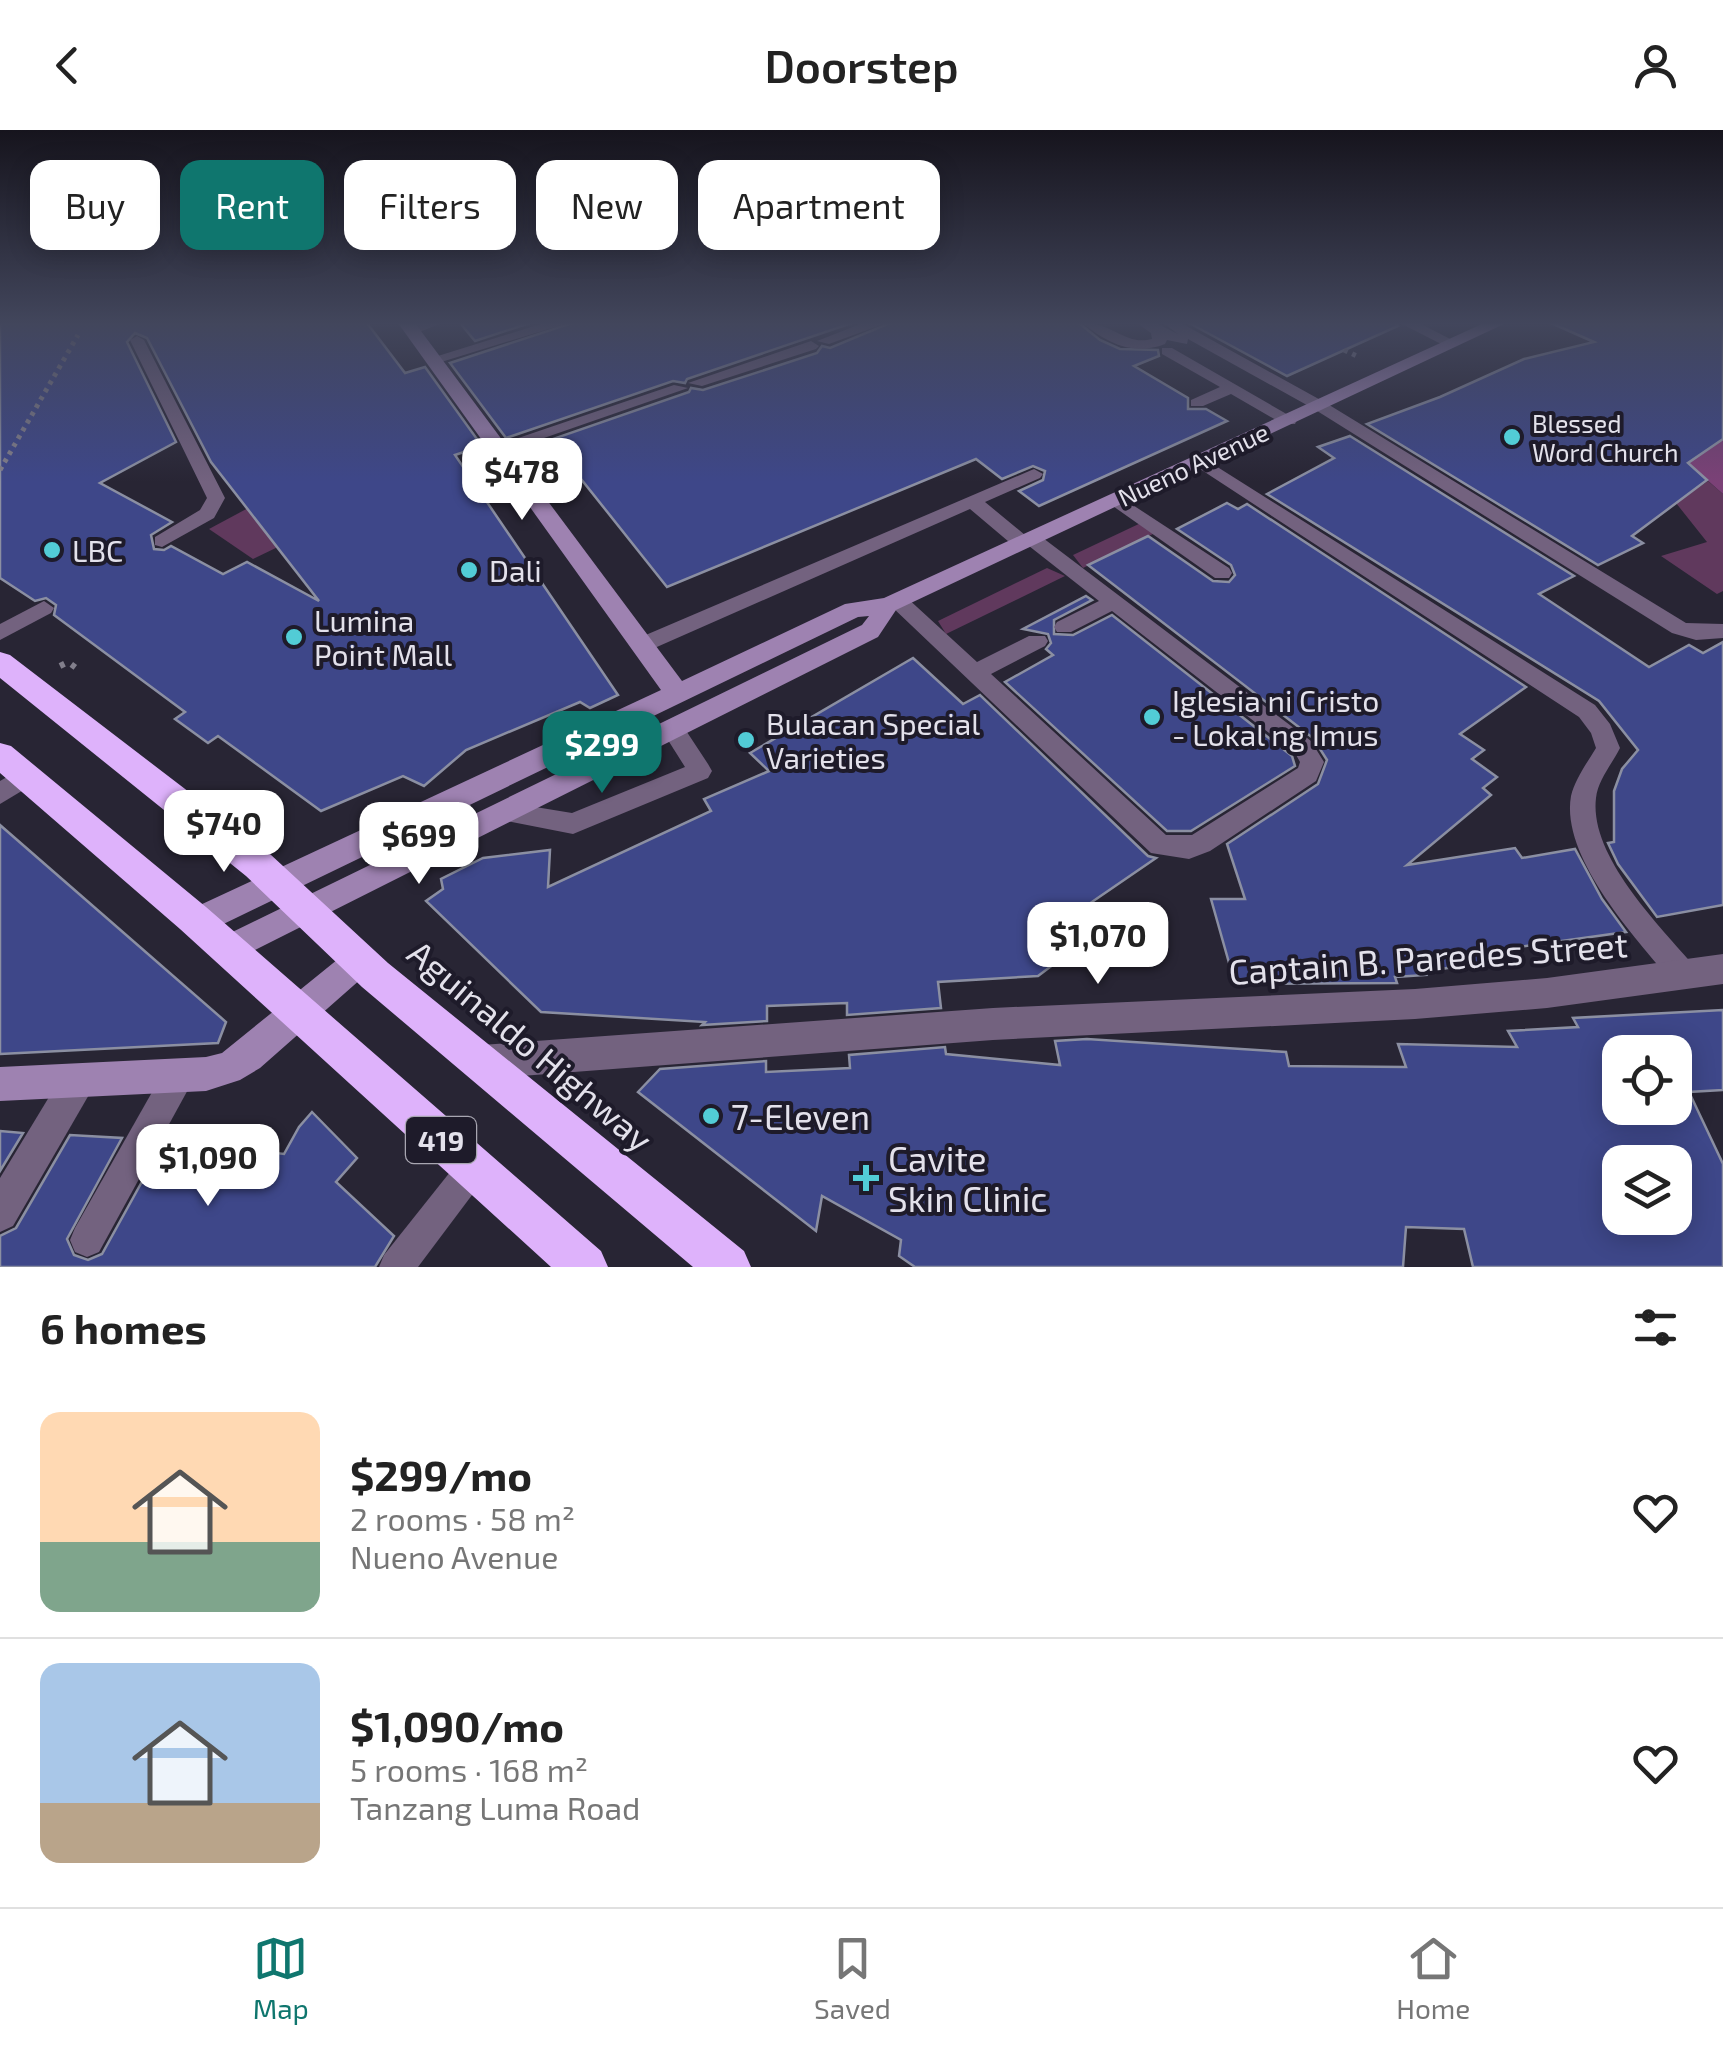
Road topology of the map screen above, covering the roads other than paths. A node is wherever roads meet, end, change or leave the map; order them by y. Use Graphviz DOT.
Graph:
graph roads {
  1 [pos="156,376"];
  2 [pos="446,376"];
  3 [pos="718,376"];
  4 [pos="1217,376"];
  5 [pos="1240,376"];
  6 [pos="1383,376"];
  7 [pos="1232,388"];
  8 [pos="1197,403"];
  9 [pos="1306,412"];
  10 [pos="498,448"];
  11 [pos="1200,461"];
  12 [pos="1034,474"];
  13 [pos="1116,500"];
  14 [pos="972,501"];
  15 [pos="162,541"];
  16 [pos="1027,541"];
  17 [pos="1222,573"];
  18 [pos="1114,602"];
  19 [pos="893,603"];
  20 [pos="44,608"];
  21 [pos="1064,627"];
  22 [pos="1723,631"];
  23 [pos="0,633"];
  24 [pos="1037,641"];
  25 [pos="642,645"];
  26 [pos="0,662"];
  27 [pos="975,673"];
  28 [pos="677,693"];
  29 [pos="672,729"];
  30 [pos="9,775"];
  31 [pos="506,812"];
  32 [pos="278,883"];
  33 [pos="307,910"];
  34 [pos="196,922"];
  35 [pos="227,950"];
  36 [pos="358,960"];
  37 [pos="1723,969"];
  38 [pos="1684,975"];
  39 [pos="298,1012"];
  40 [pos="481,1062"];
  41 [pos="180,1076"];
  42 [pos="78,1081"];
  43 [pos="0,1084"];
  44 [pos="474,1168"];
  45 [pos="0,1213"];
  46 [pos="86,1240"];
  47 [pos="396,1267"];
  48 [pos="585,1267"];
  49 [pos="728,1267"];
  1 -- 15 [label="lane"];
  2 -- 10 [label="main road"];
  3 -- 10 [label="lane"];
  4 -- 7 [label="lane"];
  5 -- 9 [label="lane"];
  6 -- 9 [label="main road, Nueno Avenue"];
  7 -- 8 [label="lane"];
  7 -- 9 [label="lane"];
  9 -- 11 [label="main road, Nueno Avenue"];
  9 -- 22 [label="lane"];
  10 -- 25 [label="main road"];
  11 -- 13 [label="main road, Nueno Avenue"];
  11 -- 38 [label="lane"];
  12 -- 14 [label="lane"];
  13 -- 16 [label="main road, Nueno Avenue"];
  13 -- 17 [label="lane"];
  14 -- 16 [label="lane"];
  14 -- 25 [label="lane"];
  16 -- 18 [label="lane"];
  16 -- 19 [label="main road, Nueno Avenue"];
  18 -- 21 [label="lane"];
  18 -- 27 [label="lane"];
  19 -- 27 [label="lane"];
  19 -- 28 [label="main road, Nueno Avenue"];
  19 -- 29 [label="main road, Nueno Avenue"];
  20 -- 23 [label="lane"];
  24 -- 27 [label="lane"];
  25 -- 28 [label="main road"];
  26 -- 32 [label="highway, Aguinaldo Highway"];
  28 -- 32 [label="main road, Nueno Avenue"];
  29 -- 31 [label="main road, Nueno Avenue"];
  29 -- 31 [label="lane"];
  30 -- 34 [label="highway, 419"];
  31 -- 33 [label="main road, Nueno Avenue"];
  32 -- 33 [label="highway, Aguinaldo Highway"];
  32 -- 34 [label="main road, Nueno Avenue"];
  33 -- 35 [label="main road, Nueno Avenue"];
  33 -- 36 [label="highway, Aguinaldo Highway"];
  34 -- 35 [label="highway, 419"];
  35 -- 39 [label="highway, 419"];
  36 -- 39 [label="main road"];
  36 -- 40 [label="highway, Aguinaldo Highway"];
  37 -- 38 [label="street, Captain B. Paredes Street"];
  38 -- 40 [label="street, Captain B. Paredes Street"];
  39 -- 41 [label="main road"];
  39 -- 44 [label="highway, 419"];
  40 -- 49 [label="highway, Aguinaldo Highway"];
  41 -- 42 [label="main road"];
  41 -- 46 [label="lane"];
  42 -- 43 [label="main road"];
  42 -- 45 [label="street"];
  44 -- 47 [label="lane"];
  44 -- 48 [label="highway, 419"];
}
